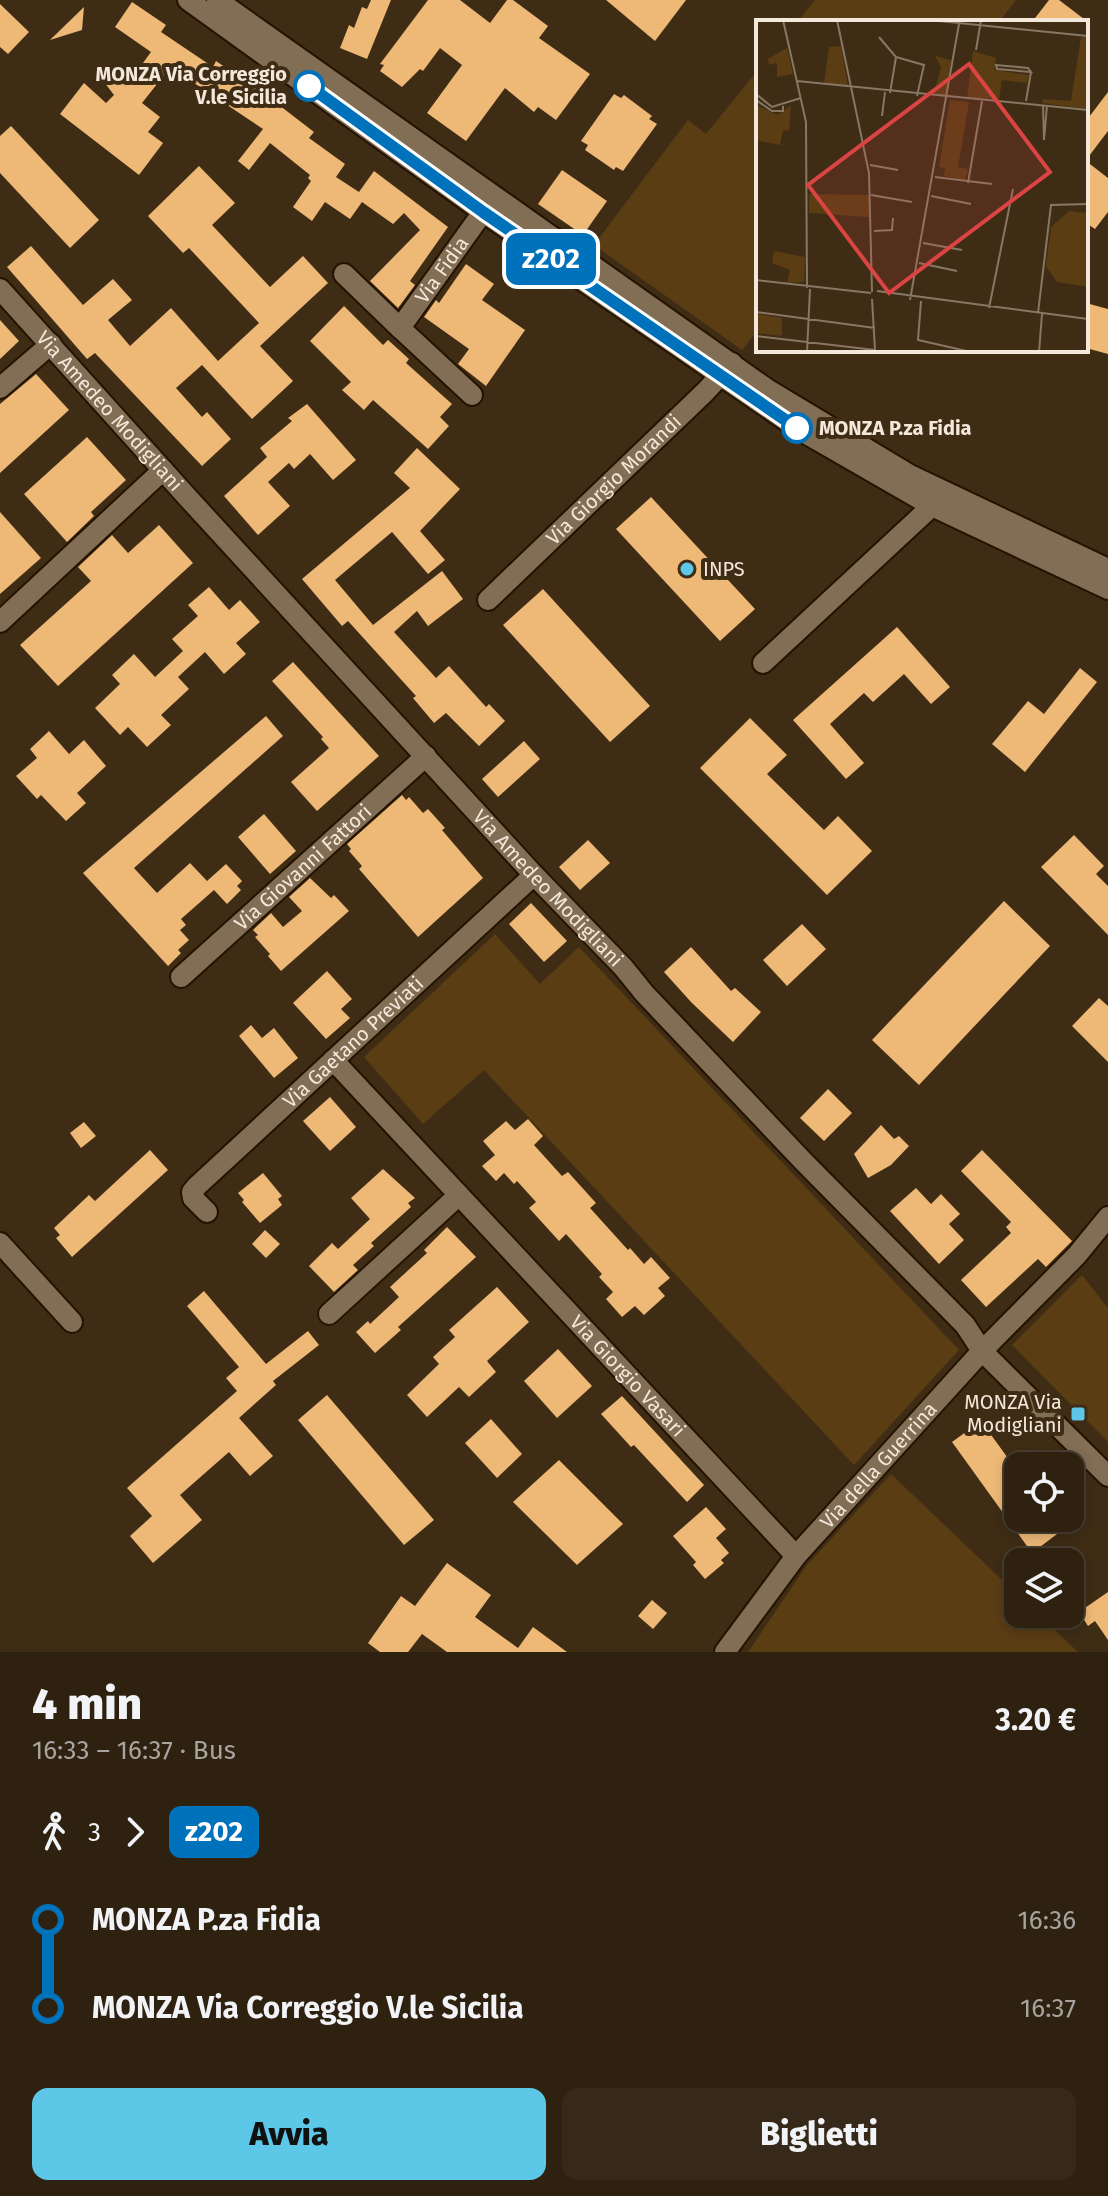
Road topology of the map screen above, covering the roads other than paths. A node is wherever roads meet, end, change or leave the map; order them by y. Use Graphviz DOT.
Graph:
graph roads {
  1 [pos="188,0"];
  2 [pos="217,0"];
  3 [pos="483,212"];
  4 [pos="344,274"];
  5 [pos="0,289"];
  6 [pos="400,328"];
  7 [pos="51,344"];
  8 [pos="730,366"];
  9 [pos="0,388"];
  10 [pos="472,395"];
  11 [pos="163,470"];
  12 [pos="932,506"];
  13 [pos="1108,569"];
  14 [pos="1108,589"];
  15 [pos="488,600"];
  16 [pos="0,622"];
  17 [pos="763,663"];
  18 [pos="426,756"];
  19 [pos="534,875"];
  20 [pos="181,977"];
  21 [pos="333,1060"];
  22 [pos="459,1195"];
  23 [pos="207,1212"];
  24 [pos="1108,1217"];
  25 [pos="0,1243"];
  26 [pos="329,1314"];
  27 [pos="72,1322"];
  28 [pos="982,1351"];
  29 [pos="1108,1476"];
  30 [pos="796,1556"];
  31 [pos="725,1652"];
  1 -- 3 [label="street"];
  2 -- 8 [label="street"];
  3 -- 6 [label="street, Via Fidia"];
  3 -- 8 [label="street"];
  4 -- 6 [label="street"];
  5 -- 7 [label="street, Via Amedeo Modigliani"];
  6 -- 10 [label="street"];
  7 -- 9 [label="street"];
  7 -- 11 [label="street, Via Amedeo Modigliani"];
  8 -- 12 [label="street"];
  8 -- 13 [label="street"];
  8 -- 15 [label="street, Via Giorgio Morandi"];
  11 -- 16 [label="street"];
  11 -- 18 [label="street, Via Amedeo Modigliani"];
  12 -- 14 [label="street"];
  12 -- 17 [label="street"];
  18 -- 19 [label="street, Via Amedeo Modigliani"];
  18 -- 20 [label="street, Via Giovanni Fattori"];
  19 -- 21 [label="street, Via Gaetano Previati"];
  19 -- 28 [label="street, Via Amedeo Modigliani"];
  21 -- 22 [label="street, Via Giorgio Vasari"];
  21 -- 23 [label="street, Via Gaetano Previati"];
  22 -- 26 [label="street"];
  22 -- 30 [label="street, Via Giorgio Vasari"];
  24 -- 28 [label="street, Via della Guerrina"];
  25 -- 27 [label="street"];
  28 -- 29 [label="street, Via Amedeo Modigliani"];
  28 -- 30 [label="street, Via della Guerrina"];
  30 -- 31 [label="street, Via della Guerrina"];
}
